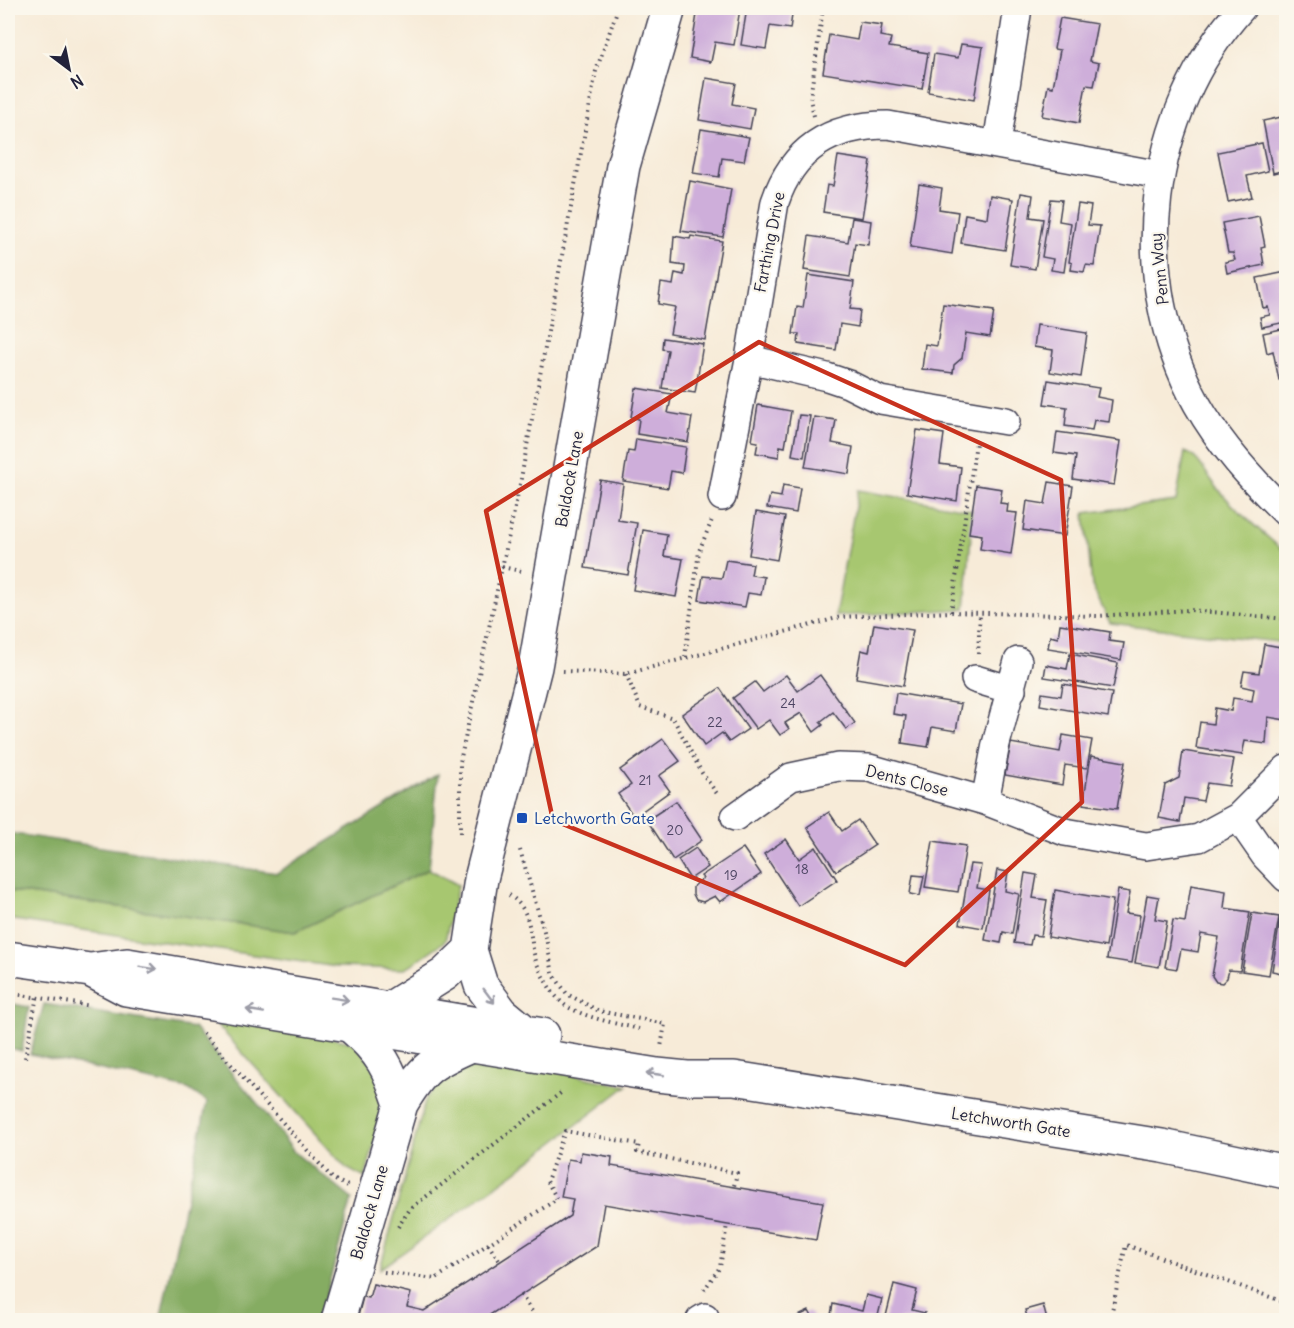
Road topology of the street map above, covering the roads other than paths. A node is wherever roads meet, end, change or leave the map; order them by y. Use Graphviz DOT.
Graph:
graph roads {
  1 [pos="669,8"];
  2 [pos="1018,8"];
  3 [pos="1242,8"];
  4 [pos="997,144"];
  5 [pos="1160,175"];
  6 [pos="749,359"];
  7 [pos="1006,421"];
  8 [pos="722,497"];
  9 [pos="1287,513"];
  10 [pos="1018,661"];
  11 [pos="975,679"];
  12 [pos="1012,690"];
  13 [pos="1287,769"];
  14 [pos="985,801"];
  15 [pos="1238,817"];
  16 [pos="735,818"];
  17 [pos="1287,878"];
  18 [pos="470,950"];
  19 [pos="20,960"];
  20 [pos="90,970"];
  21 [pos="391,1008"];
  22 [pos="352,1028"];
  23 [pos="525,1032"];
  24 [pos="469,1046"];
  25 [pos="734,1078"];
  26 [pos="401,1104"];
  27 [pos="1287,1172"];
  28 [pos="338,1320"];
  1 -- 18 [label="main road, Baldock Lane"];
  2 -- 4 [label="street"];
  3 -- 5 [label="street, Penn Way"];
  4 -- 5 [label="street, Farthing Drive"];
  4 -- 6 [label="street, Farthing Drive"];
  5 -- 9 [label="street, Penn Way"];
  6 -- 7 [label="street"];
  6 -- 8 [label="street, Farthing Drive"];
  10 -- 12 [label="street"];
  11 -- 12 [label="street"];
  12 -- 14 [label="street"];
  13 -- 15 [label="street, Dents Close"];
  14 -- 15 [label="street, Dents Close"];
  14 -- 16 [label="street, Dents Close"];
  15 -- 17 [label="street"];
  18 -- 21 [label="main road"];
  18 -- 23 [label="main road, Baldock Lane, one-way"];
  19 -- 20 [label="main road, Letchworth Gate"];
  20 -- 21 [label="main road, Letchworth Gate, one-way"];
  22 -- 20 [label="main road, Letchworth Gate, one-way"];
  21 -- 23 [label="main road, Letchworth Gate"];
  22 -- 24 [label="main road, Letchworth Gate"];
  22 -- 26 [label="main road"];
  23 -- 25 [label="main road, Letchworth Gate"];
  25 -- 24 [label="main road, Letchworth Gate, one-way"];
  24 -- 26 [label="main road, Baldock Lane"];
  25 -- 27 [label="main road, Letchworth Gate"];
  26 -- 28 [label="main road, Baldock Lane"];
}
